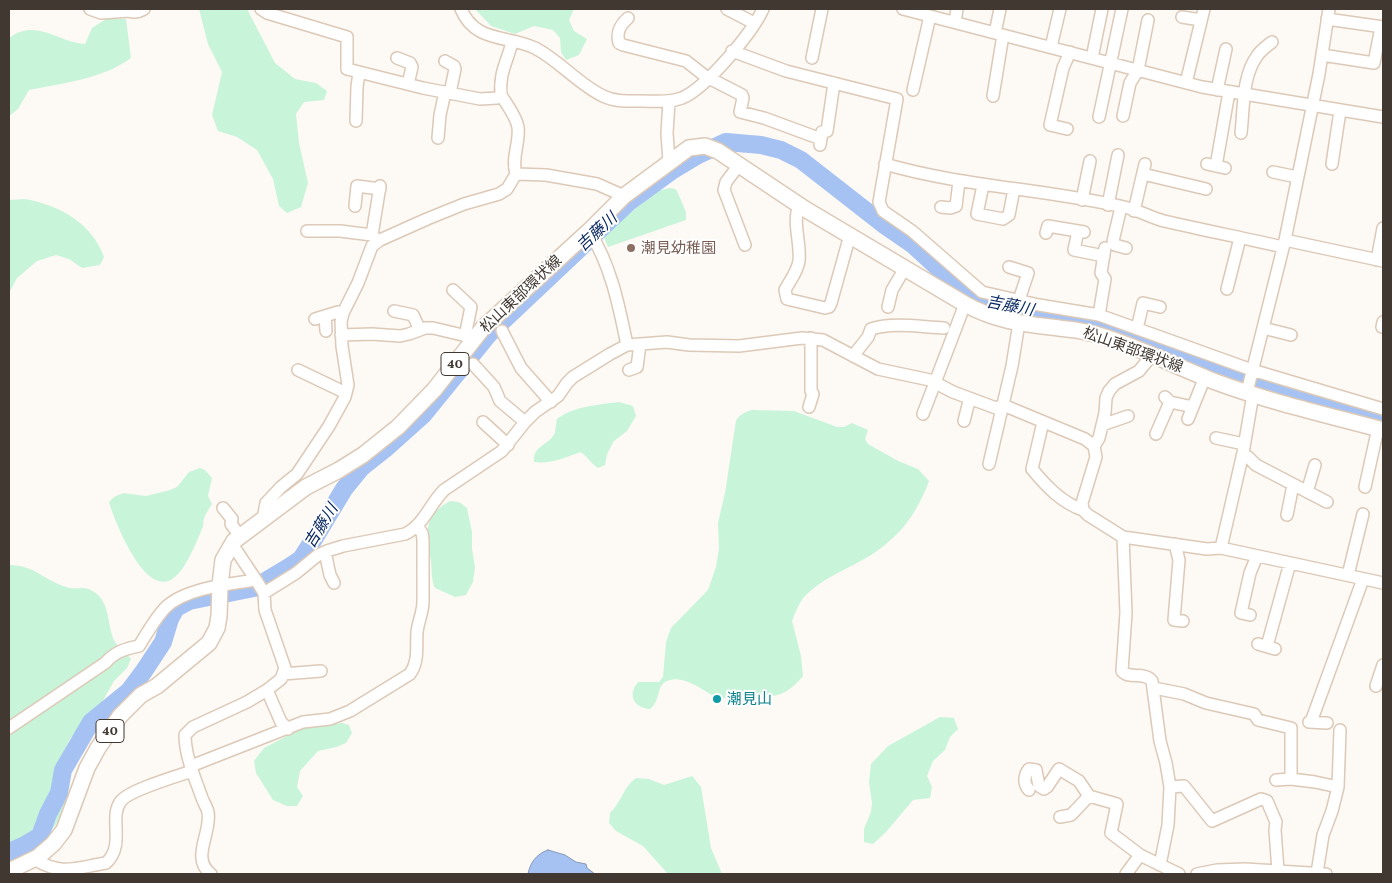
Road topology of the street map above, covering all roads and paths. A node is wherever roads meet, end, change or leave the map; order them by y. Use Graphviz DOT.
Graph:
graph roads {
  1 [pos="90,9"];
  2 [pos="144,9"];
  3 [pos="261,9"];
  4 [pos="462,9"];
  5 [pos="727,9"];
  6 [pos="762,9"];
  7 [pos="822,9"];
  8 [pos="902,9"];
  9 [pos="957,9"];
  10 [pos="1000,9"];
  11 [pos="1060,9"];
  12 [pos="1102,9"];
  13 [pos="1122,9"];
  14 [pos="129,10"];
  15 [pos="925,13"];
  16 [pos="1202,14"];
  17 [pos="1328,14"];
  18 [pos="1182,17"];
  19 [pos="628,18"];
  20 [pos="1147,20"];
  21 [pos="955,22"];
  22 [pos="754,23"];
  23 [pos="1382,27"];
  24 [pos="999,34"];
  25 [pos="512,42"];
  26 [pos="1272,42"];
  27 [pos="1051,48"];
  28 [pos="1226,49"];
  29 [pos="732,51"];
  30 [pos="1070,52"];
  31 [pos="1322,55"];
  32 [pos="397,58"];
  33 [pos="813,58"];
  34 [pos="1092,58"];
  35 [pos="445,61"];
  36 [pos="1110,63"];
  37 [pos="1138,70"];
  38 [pos="359,72"];
  39 [pos="709,78"];
  40 [pos="834,83"];
  41 [pos="1186,83"];
  42 [pos="408,84"];
  43 [pos="913,90"];
  44 [pos="1217,90"];
  45 [pos="1229,92"];
  46 [pos="448,93"];
  47 [pos="1245,94"];
  48 [pos="501,95"];
  49 [pos="993,96"];
  50 [pos="344,97"];
  51 [pos="357,97"];
  52 [pos="669,101"];
  53 [pos="1312,106"];
  54 [pos="1340,111"];
  55 [pos="1123,116"];
  56 [pos="1099,117"];
  57 [pos="1383,118"];
  58 [pos="356,121"];
  59 [pos="1067,129"];
  60 [pos="1241,133"];
  61 [pos="438,138"];
  62 [pos="1118,155"];
  63 [pos="1090,161"];
  64 [pos="669,162"];
  65 [pos="885,164"];
  66 [pos="1332,164"];
  67 [pos="738,165"];
  68 [pos="1216,166"];
  69 [pos="1273,172"];
  70 [pos="516,174"];
  71 [pos="1297,177"];
  72 [pos="959,181"];
  73 [pos="982,185"];
  74 [pos="1014,189"];
  75 [pos="1206,189"];
  76 [pos="624,196"];
  77 [pos="1082,200"];
  78 [pos="799,204"];
  79 [pos="1108,205"];
  80 [pos="355,206"];
  81 [pos="941,207"];
  82 [pos="1121,207"];
  83 [pos="1134,210"];
  84 [pos="1383,228"];
  85 [pos="307,231"];
  86 [pos="1046,233"];
  87 [pos="850,235"];
  88 [pos="592,236"];
  89 [pos="375,238"];
  90 [pos="1240,238"];
  91 [pos="746,241"];
  92 [pos="1284,243"];
  93 [pos="1126,248"];
  94 [pos="1380,260"];
  95 [pos="1009,267"];
  96 [pos="905,268"];
  97 [pos="1227,289"];
  98 [pos="453,290"];
  99 [pos="1019,300"];
  100 [pos="965,304"];
  101 [pos="888,307"];
  102 [pos="1160,308"];
  103 [pos="394,311"];
  104 [pos="343,313"];
  105 [pos="1100,315"];
  106 [pos="1019,324"];
  107 [pos="944,328"];
  108 [pos="1263,328"];
  109 [pos="1137,329"];
  110 [pos="420,330"];
  111 [pos="326,331"];
  112 [pos="502,331"];
  113 [pos="341,335"];
  114 [pos="1291,335"];
  115 [pos="470,337"];
  116 [pos="811,338"];
  117 [pos="640,344"];
  118 [pos="627,345"];
  119 [pos="1152,355"];
  120 [pos="852,356"];
  121 [pos="473,364"];
  122 [pos="298,370"];
  123 [pos="629,370"];
  124 [pos="1252,373"];
  125 [pos="1205,377"];
  126 [pos="935,382"];
  127 [pos="1249,392"];
  128 [pos="346,393"];
  129 [pos="972,399"];
  130 [pos="551,402"];
  131 [pos="1002,405"];
  132 [pos="809,407"];
  133 [pos="1193,407"];
  134 [pos="1383,409"];
  135 [pos="923,414"];
  136 [pos="1128,416"];
  137 [pos="1188,419"];
  138 [pos="964,420"];
  139 [pos="483,422"];
  140 [pos="525,422"];
  141 [pos="1043,422"];
  142 [pos="1102,426"];
  143 [pos="1381,429"];
  144 [pos="1156,434"];
  145 [pos="1216,438"];
  146 [pos="508,446"];
  147 [pos="1094,446"];
  148 [pos="1243,450"];
  149 [pos="989,464"];
  150 [pos="1315,465"];
  151 [pos="1293,485"];
  152 [pos="1365,487"];
  153 [pos="1307,492"];
  154 [pos="1327,502"];
  155 [pos="223,508"];
  156 [pos="1083,510"];
  157 [pos="1363,514"];
  158 [pos="1287,515"];
  159 [pos="263,519"];
  160 [pos="417,526"];
  161 [pos="1123,537"];
  162 [pos="236,540"];
  163 [pos="1175,544"];
  164 [pos="1221,548"];
  165 [pos="325,552"];
  166 [pos="1257,556"];
  167 [pos="1290,563"];
  168 [pos="1348,575"];
  169 [pos="1363,578"];
  170 [pos="334,583"];
  171 [pos="1383,583"];
  172 [pos="260,586"];
  173 [pos="220,591"];
  174 [pos="1250,615"];
  175 [pos="1183,621"];
  176 [pos="1266,646"];
  177 [pos="1383,665"];
  178 [pos="321,671"];
  179 [pos="283,674"];
  180 [pos="1376,686"];
  181 [pos="1154,688"];
  182 [pos="267,690"];
  183 [pos="1327,723"];
  184 [pos="9,728"];
  185 [pos="288,729"];
  186 [pos="1340,730"];
  187 [pos="192,768"];
  188 [pos="1291,779"];
  189 [pos="1276,780"];
  190 [pos="1170,787"];
  191 [pos="1338,787"];
  192 [pos="1029,790"];
  193 [pos="1089,796"];
  194 [pos="1060,817"];
  195 [pos="1140,855"];
  196 [pos="34,859"];
  197 [pos="100,864"];
  198 [pos="1160,865"];
  199 [pos="9,871"];
  200 [pos="1278,871"];
  201 [pos="1245,872"];
  202 [pos="1321,873"];
  203 [pos="107,874"];
  204 [pos="212,874"];
  205 [pos="1126,874"];
  206 [pos="1178,874"];
  207 [pos="1197,874"];
  1 -- 14 [label="street"];
  2 -- 14 [label="street"];
  3 -- 38 [label="street"];
  4 -- 25 [label="street"];
  5 -- 22 [label="street"];
  6 -- 22 [label="street"];
  7 -- 33 [label="street"];
  8 -- 15 [label="street"];
  9 -- 21 [label="street"];
  10 -- 24 [label="street"];
  11 -- 27 [label="street"];
  12 -- 34 [label="street"];
  13 -- 36 [label="street"];
  15 -- 21 [label="street"];
  15 -- 43 [label="street"];
  16 -- 18 [label="street"];
  16 -- 41 [label="street"];
  17 -- 23 [label="street"];
  17 -- 31 [label="street"];
  19 -- 39 [label="street"];
  20 -- 37 [label="street"];
  21 -- 24 [label="street"];
  22 -- 29 [label="street"];
  23 -- 31 [label="street"];
  24 -- 27 [label="street"];
  24 -- 49 [label="street"];
  25 -- 48 [label="street"];
  25 -- 52 [label="street"];
  26 -- 47 [label="street"];
  27 -- 30 [label="street"];
  28 -- 44 [label="street"];
  29 -- 39 [label="street"];
  29 -- 40 [label="street"];
  30 -- 34 [label="street"];
  30 -- 59 [label="street"];
  31 -- 53 [label="street"];
  32 -- 42 [label="street"];
  34 -- 36 [label="street"];
  35 -- 46 [label="street"];
  36 -- 37 [label="street"];
  36 -- 56 [label="street"];
  37 -- 41 [label="street"];
  37 -- 55 [label="street"];
  38 -- 42 [label="street"];
  38 -- 51 [label="street"];
  39 -- 40 [label="street"];
  39 -- 52 [label="street"];
  40 -- 65 [label="street"];
  41 -- 44 [label="street"];
  42 -- 46 [label="street"];
  44 -- 45 [label="street"];
  45 -- 47 [label="street"];
  45 -- 68 [label="street"];
  46 -- 48 [label="street"];
  46 -- 61 [label="street"];
  47 -- 53 [label="street"];
  47 -- 60 [label="street"];
  48 -- 70 [label="street"];
  50 -- 51 [label="street"];
  51 -- 58 [label="street"];
  52 -- 64 [label="street"];
  53 -- 54 [label="street"];
  53 -- 71 [label="street"];
  54 -- 57 [label="street"];
  54 -- 66 [label="street"];
  62 -- 79 [label="street"];
  63 -- 77 [label="street"];
  64 -- 67 [label="main road, 松山東部環状線 / 40"];
  64 -- 76 [label="main road, 松山東部環状線 / 40"];
  65 -- 72 [label="street"];
  65 -- 99 [label="street"];
  67 -- 78 [label="main road, 松山東部環状線 / 40"];
  67 -- 91 [label="street"];
  69 -- 71 [label="street"];
  70 -- 76 [label="street"];
  70 -- 89 [label="street"];
  71 -- 92 [label="street"];
  72 -- 73 [label="street"];
  72 -- 81 [label="street"];
  73 -- 74 [label="street"];
  73 -- 74 [label="street"];
  74 -- 77 [label="street"];
  75 -- 83 [label="street"];
  76 -- 88 [label="main road, 松山東部環状線 / 40"];
  77 -- 79 [label="street"];
  78 -- 87 [label="main road, 松山東部環状線 / 40"];
  78 -- 87 [label="street"];
  79 -- 82 [label="street"];
  80 -- 89 [label="street"];
  82 -- 83 [label="street"];
  82 -- 93 [label="street"];
  83 -- 90 [label="street"];
  84 -- 94 [label="street"];
  85 -- 89 [label="street"];
  86 -- 105 [label="street"];
  87 -- 96 [label="main road, 松山東部環状線 / 40"];
  88 -- 115 [label="main road, 松山東部環状線 / 40"];
  88 -- 118 [label="street"];
  89 -- 104 [label="street"];
  90 -- 92 [label="street"];
  90 -- 97 [label="street"];
  92 -- 94 [label="street"];
  92 -- 108 [label="street"];
  95 -- 99 [label="street"];
  96 -- 100 [label="main road, 松山東部環状線 / 40"];
  96 -- 101 [label="street"];
  98 -- 115 [label="street"];
  99 -- 105 [label="street"];
  100 -- 106 [label="main road, 松山東部環状線 / 40"];
  100 -- 126 [label="street"];
  102 -- 109 [label="street"];
  103 -- 110 [label="street"];
  104 -- 111 [label="street"];
  104 -- 113 [label="street"];
  105 -- 109 [label="street"];
  106 -- 119 [label="main road, 松山東部環状線 / 40"];
  106 -- 131 [label="street"];
  107 -- 120 [label="street"];
  108 -- 114 [label="street"];
  108 -- 124 [label="street"];
  109 -- 124 [label="street"];
  110 -- 113 [label="street"];
  110 -- 115 [label="street"];
  112 -- 130 [label="street"];
  113 -- 128 [label="street"];
  115 -- 159 [label="main road, 松山東部環状線 / 40"];
  116 -- 117 [label="street"];
  116 -- 120 [label="street"];
  116 -- 132 [label="street"];
  117 -- 118 [label="street"];
  117 -- 123 [label="street"];
  118 -- 130 [label="street"];
  119 -- 125 [label="main road, 松山東部環状線 / 40"];
  119 -- 142 [label="street"];
  120 -- 126 [label="street"];
  121 -- 140 [label="street"];
  122 -- 128 [label="street"];
  124 -- 127 [label="street"];
  124 -- 134 [label="street"];
  125 -- 127 [label="main road, 松山東部環状線 / 40"];
  125 -- 133 [label="street"];
  126 -- 129 [label="street"];
  126 -- 135 [label="street"];
  127 -- 143 [label="main road, 松山東部環状線 / 40"];
  127 -- 148 [label="street"];
  128 -- 159 [label="street"];
  129 -- 131 [label="street"];
  129 -- 138 [label="street"];
  130 -- 140 [label="street"];
  131 -- 141 [label="street"];
  131 -- 149 [label="street"];
  133 -- 137 [label="street"];
  133 -- 144 [label="street"];
  136 -- 142 [label="street"];
  139 -- 146 [label="street"];
  140 -- 146 [label="street"];
  141 -- 147 [label="street"];
  141 -- 156 [label="street"];
  142 -- 147 [label="street"];
  143 -- 152 [label="street"];
  145 -- 148 [label="street"];
  146 -- 160 [label="street"];
  147 -- 156 [label="street"];
  148 -- 151 [label="street"];
  148 -- 164 [label="street"];
  150 -- 153 [label="street"];
  151 -- 153 [label="street"];
  151 -- 158 [label="street"];
  153 -- 154 [label="street"];
  155 -- 162 [label="street"];
  156 -- 161 [label="street"];
  157 -- 168 [label="street"];
  159 -- 162 [label="main road, 松山東部環状線 / 40"];
  160 -- 165 [label="street"];
  160 -- 185 [label="street"];
  161 -- 163 [label="street"];
  161 -- 181 [label="street"];
  162 -- 172 [label="street"];
  162 -- 173 [label="main road, 40"];
  163 -- 164 [label="street"];
  163 -- 175 [label="street"];
  164 -- 166 [label="street"];
  165 -- 170 [label="street"];
  165 -- 172 [label="street"];
  166 -- 167 [label="street"];
  166 -- 174 [label="street"];
  167 -- 168 [label="street"];
  167 -- 176 [label="street"];
  168 -- 169 [label="street"];
  169 -- 171 [label="street"];
  169 -- 183 [label="street"];
  172 -- 173 [label="street"];
  172 -- 179 [label="street"];
  173 -- 184 [label="street"];
  173 -- 196 [label="main road, 40"];
  177 -- 180 [label="street"];
  178 -- 179 [label="street"];
  179 -- 182 [label="street"];
  181 -- 188 [label="street"];
  181 -- 190 [label="street"];
  182 -- 185 [label="street"];
  182 -- 187 [label="street"];
  185 -- 187 [label="street"];
  186 -- 191 [label="street"];
  187 -- 197 [label="street"];
  187 -- 204 [label="street"];
  188 -- 189 [label="street"];
  188 -- 191 [label="street"];
  190 -- 198 [label="street"];
  190 -- 200 [label="street"];
  191 -- 202 [label="street"];
  192 -- 193 [label="street"];
  193 -- 194 [label="street"];
  193 -- 195 [label="street"];
  195 -- 198 [label="street"];
  195 -- 205 [label="street"];
  196 -- 197 [label="street"];
  196 -- 199 [label="main road, 40"];
  197 -- 203 [label="street"];
  198 -- 206 [label="street"];
  200 -- 201 [label="street"];
  200 -- 202 [label="street"];
  201 -- 207 [label="street"];
}
